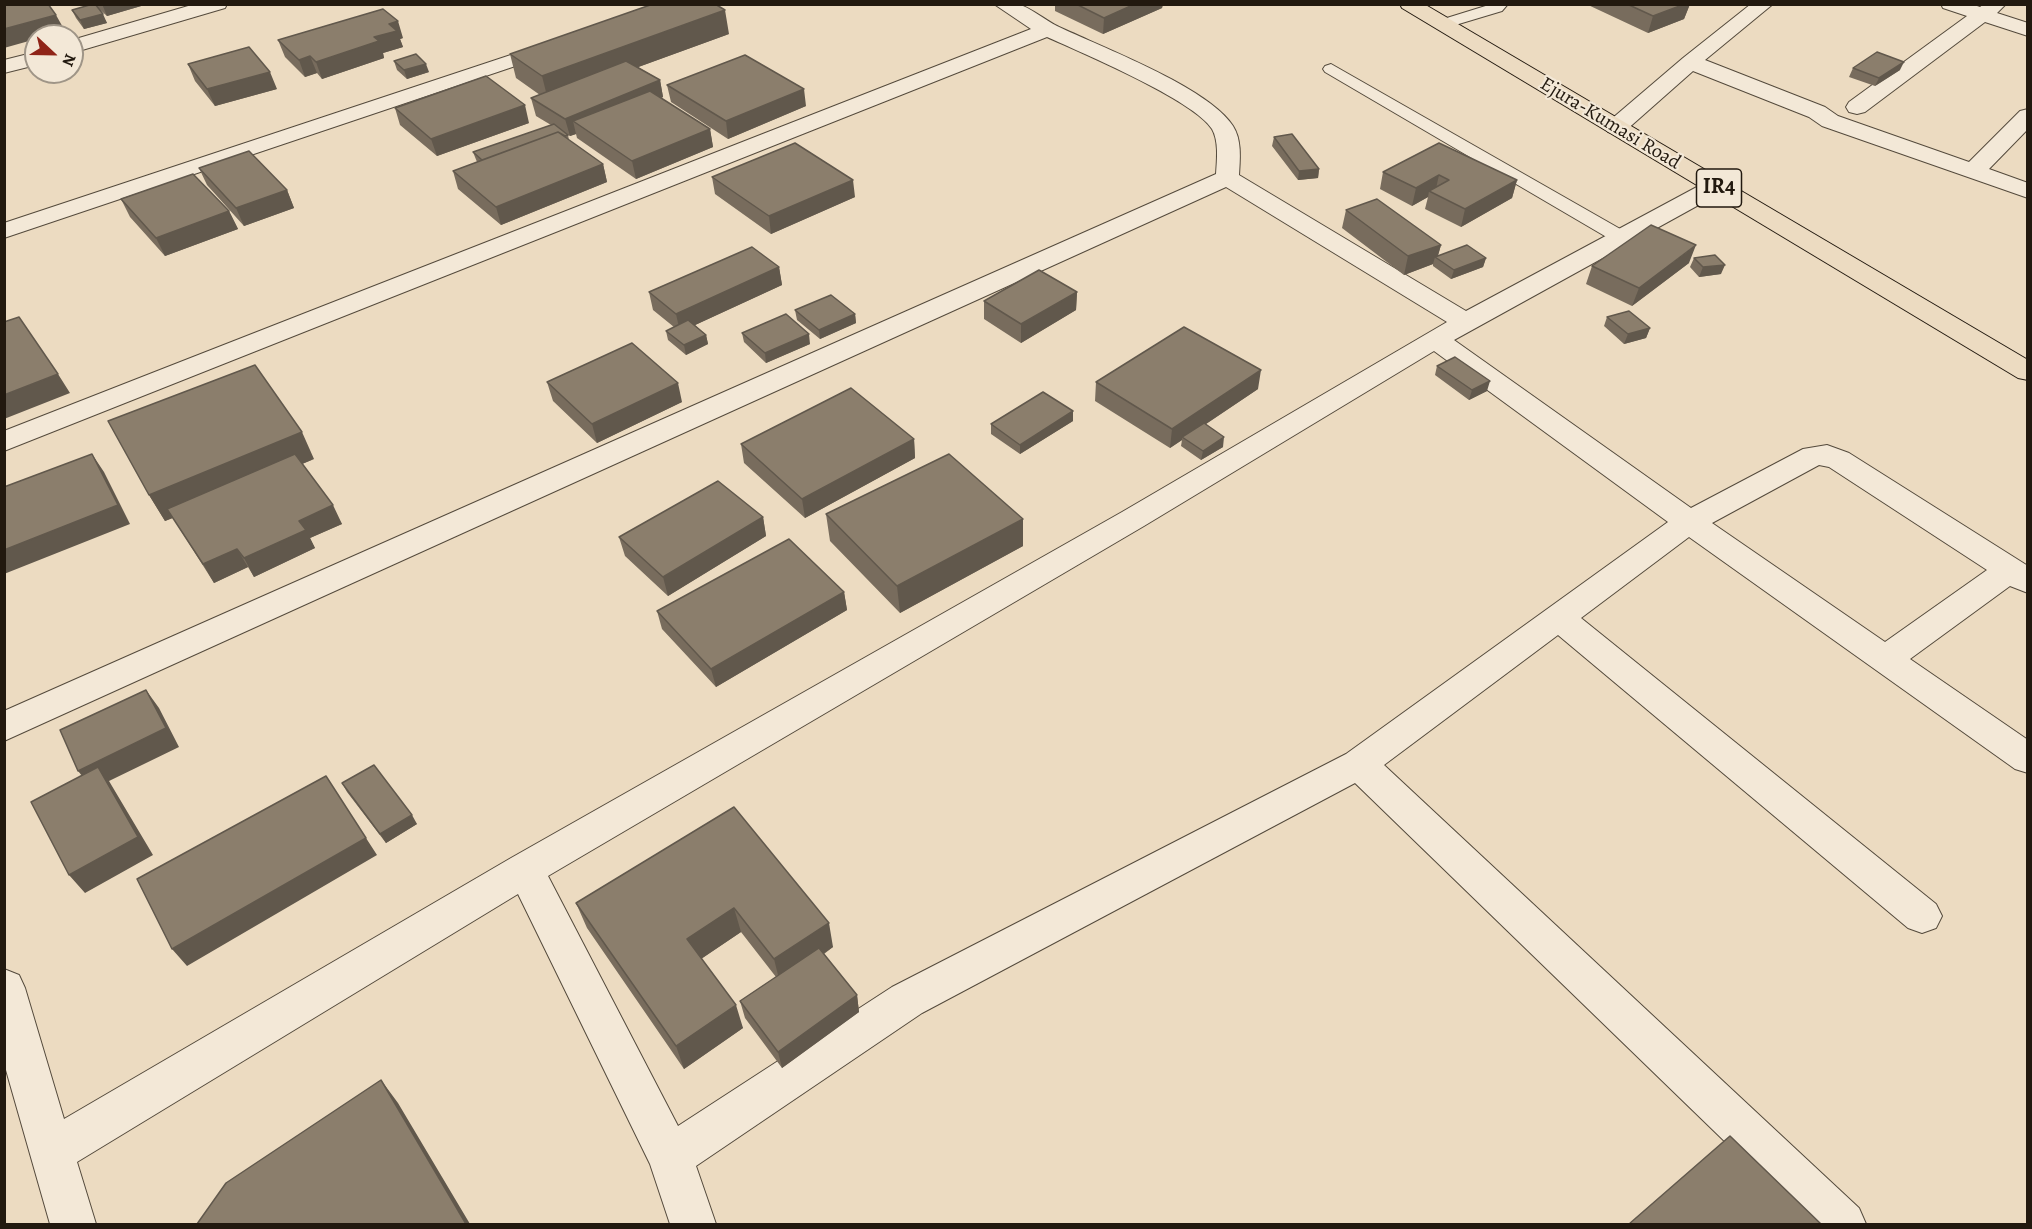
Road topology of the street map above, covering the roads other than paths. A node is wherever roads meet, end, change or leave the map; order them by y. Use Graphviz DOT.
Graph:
graph roads {
  1 [pos="218,4"];
  2 [pos="1003,4"];
  3 [pos="1409,4"];
  4 [pos="1501,4"];
  5 [pos="1764,4"];
  6 [pos="1950,4"];
  7 [pos="1990,10"];
  8 [pos="1442,24"];
  9 [pos="1048,29"];
  10 [pos="2028,30"];
  11 [pos="568,42"];
  12 [pos="84,43"];
  13 [pos="24,61"];
  14 [pos="1690,62"];
  15 [pos="4,67"];
  16 [pos="1331,69"];
  17 [pos="1857,107"];
  18 [pos="2028,117"];
  19 [pos="1616,127"];
  20 [pos="1973,172"];
  21 [pos="1227,178"];
  22 [pos="1716,186"];
  23 [pos="2028,191"];
  24 [pos="4,231"];
  25 [pos="1622,238"];
  26 [pos="1467,323"];
  27 [pos="1435,339"];
  28 [pos="2028,372"];
  29 [pos="4,442"];
  30 [pos="1689,522"];
  31 [pos="2019,576"];
  32 [pos="1559,618"];
  33 [pos="1885,659"];
  34 [pos="4,727"];
  35 [pos="2028,759"];
  36 [pos="1359,764"];
  37 [pos="525,870"];
  38 [pos="1922,916"];
  39 [pos="4,988"];
  40 [pos="52,1151"];
  41 [pos="670,1157"];
  42 [pos="73,1224"];
  43 [pos="693,1224"];
  44 [pos="1843,1224"];
  1 -- 12 [label="street"];
  2 -- 9 [label="street"];
  3 -- 8 [label="main road, Ejura-Kumasi Road / IR4"];
  4 -- 8 [label="lane"];
  5 -- 14 [label="street"];
  6 -- 7 [label="street"];
  7 -- 10 [label="street"];
  7 -- 17 [label="street"];
  8 -- 19 [label="main road, Ejura-Kumasi Road / IR4"];
  9 -- 21 [label="street"];
  9 -- 29 [label="street"];
  11 -- 24 [label="street"];
  13 -- 15 [label="street"];
  14 -- 19 [label="street"];
  14 -- 20 [label="street"];
  16 -- 25 [label="lane"];
  18 -- 20 [label="street"];
  19 -- 22 [label="main road, Ejura-Kumasi Road / IR4"];
  20 -- 23 [label="street"];
  21 -- 26 [label="street"];
  21 -- 34 [label="street"];
  22 -- 25 [label="street"];
  22 -- 28 [label="main road, Ejura-Kumasi Road / IR4"];
  25 -- 26 [label="street"];
  26 -- 27 [label="street"];
  27 -- 30 [label="street"];
  27 -- 37 [label="street"];
  30 -- 31 [label="street"];
  30 -- 32 [label="street"];
  30 -- 33 [label="street"];
  31 -- 33 [label="street"];
  32 -- 36 [label="street"];
  32 -- 38 [label="street"];
  33 -- 35 [label="street"];
  36 -- 41 [label="street"];
  36 -- 44 [label="street"];
  37 -- 40 [label="street"];
  37 -- 41 [label="street"];
  39 -- 40 [label="street"];
  40 -- 42 [label="street"];
  41 -- 43 [label="street"];
}
